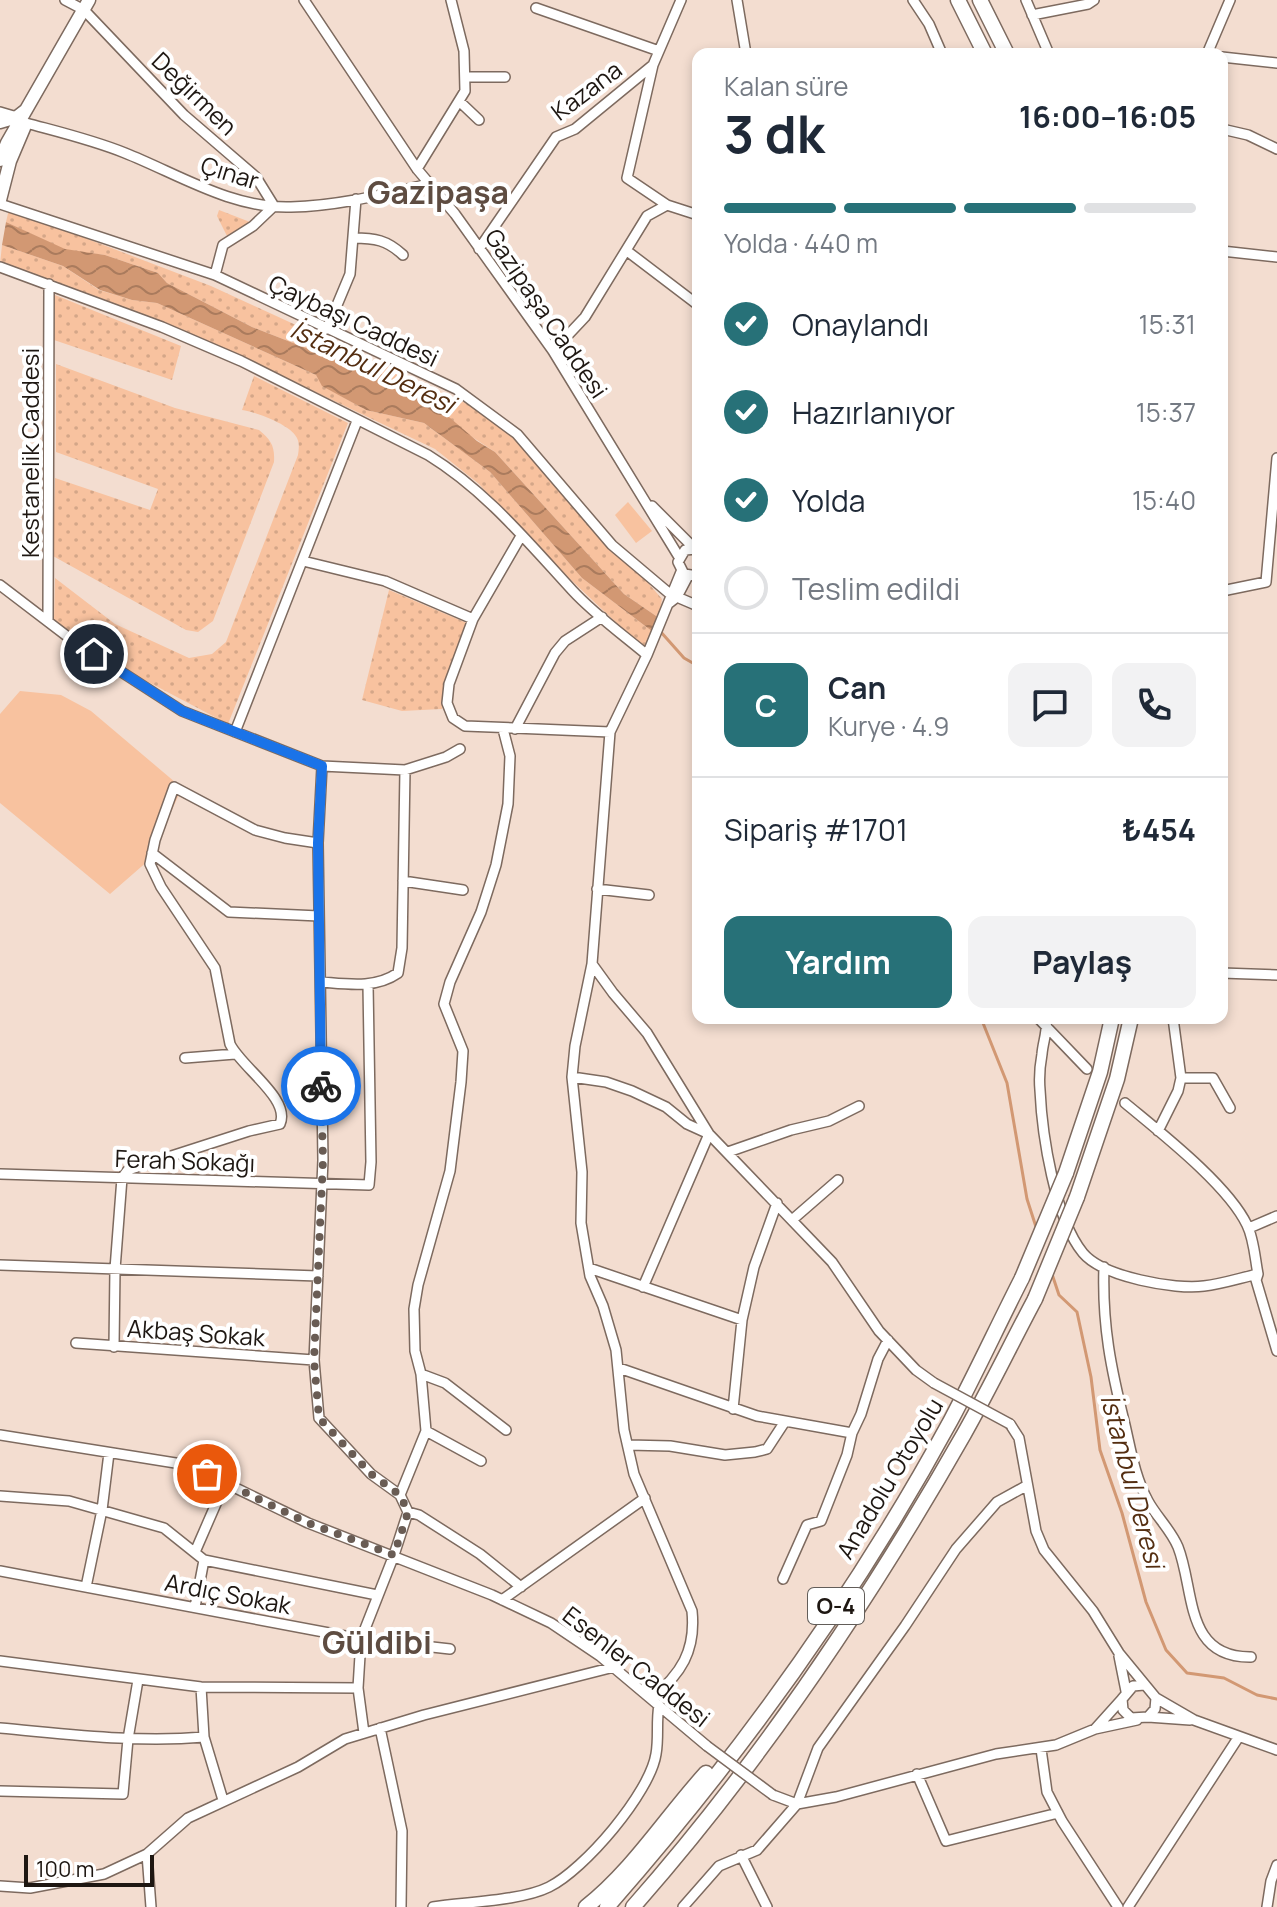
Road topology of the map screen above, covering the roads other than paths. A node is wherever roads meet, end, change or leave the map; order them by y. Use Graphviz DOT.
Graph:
graph roads {
  1 [pos="65,0"];
  2 [pos="304,0"];
  3 [pos="451,0"];
  4 [pos="681,0"];
  5 [pos="737,0"];
  6 [pos="913,0"];
  7 [pos="958,0"];
  8 [pos="980,0"];
  9 [pos="1026,0"];
  10 [pos="1094,0"];
  11 [pos="1230,0"];
  12 [pos="86,5"];
  13 [pos="536,8"];
  14 [pos="1032,15"];
  15 [pos="745,48"];
  16 [pos="939,48"];
  17 [pos="982,48"];
  18 [pos="1004,48"];
  19 [pos="1046,48"];
  20 [pos="1210,48"];
  21 [pos="659,51"];
  22 [pos="1228,58"];
  23 [pos="1277,63"];
  24 [pos="653,65"];
  25 [pos="466,77"];
  26 [pos="505,77"];
  27 [pos="459,101"];
  28 [pos="0,112"];
  29 [pos="24,116"];
  30 [pos="479,120"];
  31 [pos="0,122"];
  32 [pos="1228,130"];
  33 [pos="7,143"];
  34 [pos="1277,149"];
  35 [pos="3,162"];
  36 [pos="417,169"];
  37 [pos="429,184"];
  38 [pos="356,199"];
  39 [pos="0,202"];
  40 [pos="667,205"];
  41 [pos="274,206"];
  42 [pos="692,213"];
  43 [pos="353,238"];
  44 [pos="479,249"];
  45 [pos="627,251"];
  46 [pos="1228,252"];
  47 [pos="403,255"];
  48 [pos="1277,257"];
  49 [pos="0,267"];
  50 [pos="215,275"];
  51 [pos="49,284"];
  52 [pos="692,300"];
  53 [pos="327,329"];
  54 [pos="553,351"];
  55 [pos="357,421"];
  56 [pos="1277,458"];
  57 [pos="642,495"];
  58 [pos="521,536"];
  59 [pos="692,545"];
  60 [pos="692,549"];
  61 [pos="679,557"];
  62 [pos="303,561"];
  63 [pos="692,577"];
  64 [pos="1266,582"];
  65 [pos="0,585"];
  66 [pos="1228,590"];
  67 [pos="1277,591"];
  68 [pos="672,598"];
  69 [pos="692,604"];
  70 [pos="602,617"];
  71 [pos="473,619"];
  72 [pos="48,621"];
  73 [pos="647,655"];
  74 [pos="503,729"];
  75 [pos="515,729"];
  76 [pos="235,732"];
  77 [pos="610,732"];
  78 [pos="460,749"];
  79 [pos="322,766"];
  80 [pos="405,770"];
  81 [pos="318,843"];
  82 [pos="152,853"];
  83 [pos="403,881"];
  84 [pos="597,889"];
  85 [pos="463,890"];
  86 [pos="649,895"];
  87 [pos="319,916"];
  88 [pos="592,964"];
  89 [pos="1228,973"];
  90 [pos="1277,975"];
  91 [pos="321,982"];
  92 [pos="368,985"];
  93 [pos="1043,1024"];
  94 [pos="1047,1024"];
  95 [pos="1111,1024"];
  96 [pos="1130,1024"];
  97 [pos="1174,1024"];
  98 [pos="1048,1030"];
  99 [pos="235,1054"];
  100 [pos="185,1058"];
  101 [pos="1087,1069"];
  102 [pos="572,1077"];
  103 [pos="1181,1078"];
  104 [pos="1125,1103"];
  105 [pos="859,1106"];
  106 [pos="1230,1108"];
  107 [pos="1158,1131"];
  108 [pos="709,1134"];
  109 [pos="728,1152"];
  110 [pos="0,1174"];
  111 [pos="122,1178"];
  112 [pos="838,1180"];
  113 [pos="322,1184"];
  114 [pos="777,1203"];
  115 [pos="1277,1216"];
  116 [pos="792,1220"];
  117 [pos="1249,1228"];
  118 [pos="0,1265"];
  119 [pos="1104,1267"];
  120 [pos="589,1268"];
  121 [pos="115,1269"];
  122 [pos="1258,1274"];
  123 [pos="318,1276"];
  124 [pos="643,1287"];
  125 [pos="742,1320"];
  126 [pos="888,1340"];
  127 [pos="76,1343"];
  128 [pos="114,1347"];
  129 [pos="1277,1351"];
  130 [pos="314,1360"];
  131 [pos="619,1368"];
  132 [pos="421,1374"];
  133 [pos="733,1409"];
  134 [pos="784,1423"];
  135 [pos="506,1430"];
  136 [pos="426,1431"];
  137 [pos="852,1433"];
  138 [pos="0,1435"];
  139 [pos="628,1445"];
  140 [pos="109,1453"];
  141 [pos="481,1461"];
  142 [pos="225,1483"];
  143 [pos="1026,1486"];
  144 [pos="400,1495"];
  145 [pos="0,1496"];
  146 [pos="645,1498"];
  147 [pos="102,1510"];
  148 [pos="408,1512"];
  149 [pos="195,1552"];
  150 [pos="394,1555"];
  151 [pos="204,1560"];
  152 [pos="0,1571"];
  153 [pos="783,1579"];
  154 [pos="86,1587"];
  155 [pos="521,1587"];
  156 [pos="377,1595"];
  157 [pos="502,1600"];
  158 [pos="195,1607"];
  159 [pos="361,1639"];
  160 [pos="450,1649"];
  161 [pos="1119,1653"];
  162 [pos="1251,1657"];
  163 [pos="0,1661"];
  164 [pos="614,1667"];
  165 [pos="138,1680"];
  166 [pos="1144,1685"];
  167 [pos="783,1686"];
  168 [pos="201,1687"];
  169 [pos="358,1688"];
  170 [pos="1124,1695"];
  171 [pos="1156,1698"];
  172 [pos="655,1702"];
  173 [pos="1148,1717"];
  174 [pos="1137,1720"];
  175 [pos="1194,1720"];
  176 [pos="0,1728"];
  177 [pos="380,1728"];
  178 [pos="1095,1729"];
  179 [pos="364,1733"];
  180 [pos="204,1737"];
  181 [pos="1238,1738"];
  182 [pos="128,1739"];
  183 [pos="1041,1749"];
  184 [pos="1277,1750"];
  185 [pos="917,1774"];
  186 [pos="0,1791"];
  187 [pos="223,1800"];
  188 [pos="797,1804"];
  189 [pos="1058,1813"];
  190 [pos="147,1854"];
  191 [pos="741,1855"];
  192 [pos="1277,1865"];
  193 [pos="0,1886"];
  194 [pos="151,1907"];
  195 [pos="401,1907"];
  196 [pos="433,1907"];
  197 [pos="586,1907"];
  198 [pos="607,1907"];
  199 [pos="634,1907"];
  200 [pos="683,1907"];
  201 [pos="767,1907"];
  202 [pos="1118,1907"];
  203 [pos="1128,1907"];
  204 [pos="1267,1907"];
  1 -- 12 [label="street, Değirmen"];
  2 -- 36 [label="street, Gazipaşa Caddesi"];
  3 -- 25 [label="street"];
  4 -- 21 [label="street, Kazana"];
  5 -- 15 [label="street"];
  6 -- 16 [label="street"];
  7 -- 17 [label="highway"];
  8 -- 18 [label="highway"];
  9 -- 14 [label="street"];
  10 -- 14 [label="street"];
  11 -- 20 [label="street"];
  12 -- 29 [label="main road"];
  12 -- 41 [label="street, Değirmen"];
  13 -- 21 [label="street"];
  14 -- 19 [label="street"];
  21 -- 24 [label="street, Kazana"];
  22 -- 23 [label="street"];
  24 -- 40 [label="street"];
  24 -- 44 [label="street, Kazana"];
  25 -- 26 [label="street"];
  25 -- 27 [label="street"];
  27 -- 30 [label="street"];
  27 -- 36 [label="street"];
  28 -- 29 [label="street, Çınar"];
  29 -- 31 [label="main road"];
  29 -- 33 [label="main road"];
  29 -- 41 [label="street, Çınar"];
  32 -- 34 [label="street"];
  33 -- 35 [label="main road"];
  35 -- 39 [label="main road"];
  36 -- 37 [label="street, Gazipaşa Caddesi"];
  37 -- 38 [label="street, Çınar"];
  37 -- 44 [label="street, Gazipaşa Caddesi"];
  38 -- 41 [label="street, Çınar"];
  38 -- 43 [label="street"];
  39 -- 50 [label="street, Çaybaşı Caddesi"];
  40 -- 42 [label="street"];
  40 -- 45 [label="street"];
  41 -- 50 [label="street"];
  43 -- 47 [label="street"];
  43 -- 53 [label="street"];
  44 -- 54 [label="street, Gazipaşa Caddesi"];
  45 -- 52 [label="street"];
  45 -- 54 [label="street"];
  46 -- 48 [label="street"];
  49 -- 51 [label="street"];
  50 -- 53 [label="street, Çaybaşı Caddesi"];
  51 -- 55 [label="street"];
  51 -- 72 [label="street, Kestanelik Caddesi"];
  53 -- 68 [label="street, Çaybaşı Caddesi"];
  54 -- 57 [label="street, Gazipaşa Caddesi"];
  55 -- 58 [label="street"];
  55 -- 62 [label="street"];
  56 -- 64 [label="street"];
  57 -- 59 [label="street, Gazipaşa Caddesi"];
  57 -- 61 [label="street, Gazipaşa Caddesi"];
  58 -- 70 [label="street"];
  58 -- 71 [label="street"];
  60 -- 61 [label="street"];
  61 -- 63 [label="street"];
  62 -- 71 [label="street"];
  62 -- 76 [label="street"];
  63 -- 68 [label="street"];
  64 -- 66 [label="street"];
  64 -- 67 [label="street"];
  65 -- 72 [label="street"];
  68 -- 69 [label="street, Çaybaşı Caddesi"];
  68 -- 73 [label="street"];
  70 -- 73 [label="street"];
  70 -- 75 [label="street"];
  71 -- 74 [label="street"];
  72 -- 76 [label="street"];
  73 -- 77 [label="street"];
  74 -- 75 [label="street"];
  74 -- 132 [label="street"];
  75 -- 77 [label="street"];
  76 -- 79 [label="street"];
  77 -- 84 [label="street"];
  78 -- 80 [label="street"];
  79 -- 80 [label="street"];
  79 -- 81 [label="street"];
  80 -- 83 [label="street"];
  81 -- 82 [label="street"];
  81 -- 87 [label="street"];
  82 -- 87 [label="street"];
  82 -- 99 [label="street"];
  83 -- 85 [label="street"];
  83 -- 92 [label="street"];
  84 -- 86 [label="street"];
  84 -- 88 [label="street"];
  87 -- 91 [label="street"];
  88 -- 102 [label="street"];
  88 -- 108 [label="street"];
  89 -- 90 [label="street"];
  91 -- 92 [label="street"];
  91 -- 113 [label="street"];
  92 -- 113 [label="street, Ferah Sokağı"];
  93 -- 98 [label="street"];
  94 -- 98 [label="street"];
  95 -- 167 [label="highway, Anadolu Otoyolu / O-4, bridge"];
  96 -- 199 [label="highway, Anadolu Otoyolu / O-4, bridge"];
  97 -- 103 [label="street"];
  98 -- 101 [label="street"];
  98 -- 119 [label="street"];
  99 -- 100 [label="street"];
  99 -- 111 [label="street"];
  102 -- 108 [label="street"];
  102 -- 120 [label="street"];
  103 -- 106 [label="street"];
  103 -- 107 [label="street"];
  104 -- 107 [label="street"];
  105 -- 109 [label="street"];
  107 -- 117 [label="street"];
  108 -- 109 [label="street"];
  108 -- 124 [label="street"];
  109 -- 114 [label="street"];
  110 -- 111 [label="street, Ferah Sokağı"];
  111 -- 113 [label="street, Ferah Sokağı"];
  111 -- 121 [label="street"];
  112 -- 116 [label="street"];
  113 -- 123 [label="street"];
  114 -- 116 [label="street"];
  114 -- 125 [label="street"];
  115 -- 117 [label="street"];
  116 -- 126 [label="street"];
  117 -- 122 [label="street"];
  118 -- 121 [label="street"];
  119 -- 122 [label="street"];
  119 -- 162 [label="street"];
  120 -- 124 [label="street"];
  120 -- 131 [label="street"];
  121 -- 123 [label="street"];
  121 -- 128 [label="street"];
  122 -- 129 [label="street"];
  123 -- 130 [label="street"];
  124 -- 125 [label="street"];
  125 -- 133 [label="street"];
  126 -- 137 [label="street"];
  126 -- 143 [label="street, bridge"];
  127 -- 128 [label="street, Akbaş Sokak"];
  128 -- 130 [label="street, Akbaş Sokak"];
  130 -- 144 [label="street"];
  131 -- 133 [label="street"];
  131 -- 139 [label="street"];
  132 -- 135 [label="street"];
  132 -- 136 [label="street"];
  133 -- 134 [label="street"];
  134 -- 137 [label="street"];
  134 -- 139 [label="street"];
  136 -- 141 [label="street"];
  136 -- 144 [label="street"];
  137 -- 153 [label="street"];
  138 -- 140 [label="street, Esenler Caddesi"];
  139 -- 146 [label="street"];
  140 -- 142 [label="street, Esenler Caddesi"];
  140 -- 147 [label="street"];
  142 -- 149 [label="street"];
  142 -- 150 [label="street, Esenler Caddesi"];
  143 -- 161 [label="street"];
  143 -- 188 [label="street"];
  144 -- 148 [label="street"];
  145 -- 147 [label="street"];
  146 -- 155 [label="street"];
  146 -- 172 [label="street"];
  147 -- 149 [label="street"];
  147 -- 154 [label="street"];
  148 -- 150 [label="street"];
  148 -- 155 [label="street"];
  149 -- 151 [label="street"];
  150 -- 156 [label="street"];
  150 -- 157 [label="street, Esenler Caddesi"];
  151 -- 156 [label="street"];
  151 -- 158 [label="street"];
  152 -- 154 [label="street, Ardıç Sokak"];
  154 -- 158 [label="street, Ardıç Sokak"];
  155 -- 157 [label="street"];
  156 -- 159 [label="street"];
  157 -- 164 [label="street, Esenler Caddesi"];
  158 -- 159 [label="street, Ardıç Sokak"];
  159 -- 160 [label="street, Ardıç Sokak"];
  159 -- 169 [label="street"];
  161 -- 166 [label="street"];
  161 -- 170 [label="street"];
  163 -- 165 [label="street"];
  164 -- 172 [label="street, Esenler Caddesi"];
  164 -- 177 [label="street"];
  165 -- 168 [label="street"];
  165 -- 182 [label="street"];
  166 -- 170 [label="street"];
  166 -- 171 [label="street"];
  167 -- 197 [label="highway"];
  167 -- 198 [label="highway, Anadolu Otoyolu / O-4"];
  168 -- 169 [label="street"];
  168 -- 180 [label="street"];
  169 -- 179 [label="street"];
  170 -- 174 [label="street"];
  170 -- 178 [label="street"];
  171 -- 173 [label="street"];
  171 -- 175 [label="street"];
  172 -- 188 [label="street, Esenler Caddesi, bridge"];
  172 -- 196 [label="street"];
  173 -- 174 [label="street"];
  173 -- 175 [label="street"];
  174 -- 178 [label="street"];
  175 -- 181 [label="street"];
  176 -- 182 [label="street"];
  177 -- 179 [label="street"];
  177 -- 195 [label="street"];
  178 -- 183 [label="street"];
  179 -- 187 [label="street"];
  180 -- 182 [label="street"];
  180 -- 187 [label="street"];
  181 -- 184 [label="street"];
  181 -- 203 [label="street"];
  182 -- 186 [label="street"];
  183 -- 185 [label="street"];
  183 -- 189 [label="street"];
  185 -- 188 [label="street"];
  185 -- 189 [label="street"];
  187 -- 190 [label="street"];
  188 -- 191 [label="street"];
  189 -- 202 [label="street"];
  190 -- 193 [label="street"];
  190 -- 194 [label="street"];
  191 -- 200 [label="street"];
  191 -- 201 [label="street"];
  192 -- 204 [label="street"];
}
